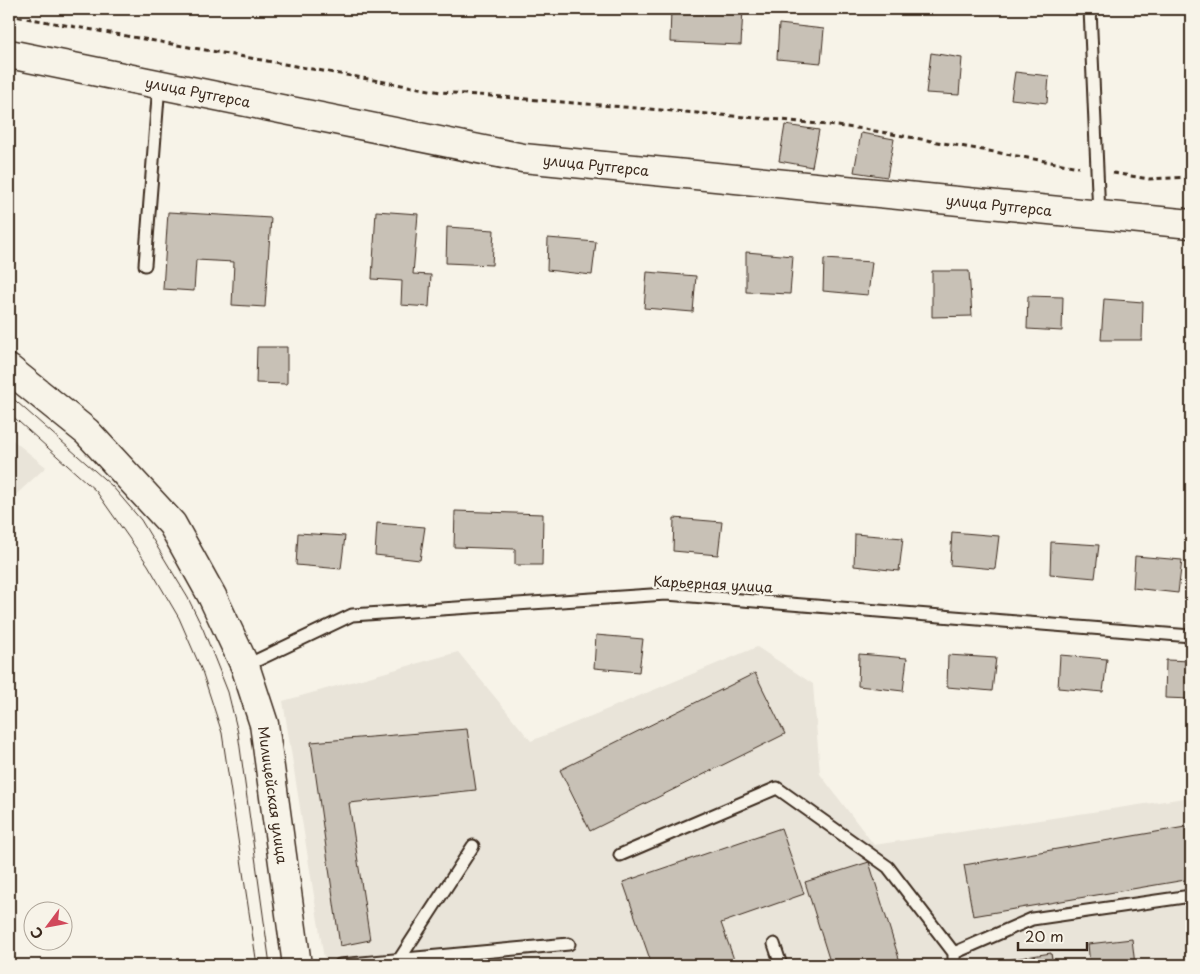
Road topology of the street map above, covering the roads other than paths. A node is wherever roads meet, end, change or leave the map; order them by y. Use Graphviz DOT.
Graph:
graph roads {
  1 [pos="1090,9"];
  2 [pos="9,54"];
  3 [pos="159,84"];
  4 [pos="1099,215"];
  5 [pos="1191,224"];
  6 [pos="145,265"];
  7 [pos="9,368"];
  8 [pos="1191,636"];
  9 [pos="245,666"];
  10 [pos="473,846"];
  11 [pos="620,855"];
  12 [pos="1191,896"];
  13 [pos="569,944"];
  14 [pos="774,944"];
  15 [pos="954,953"];
  16 [pos="399,960"];
  17 [pos="297,965"];
  18 [pos="340,965"];
  19 [pos="781,965"];
  20 [pos="954,965"];
  1 -- 4 [label="lane"];
  2 -- 3 [label="main road, улица Рутгерса"];
  3 -- 4 [label="main road, улица Рутгерса"];
  3 -- 6 [label="lane"];
  4 -- 5 [label="main road, улица Рутгерса"];
  7 -- 9 [label="main road, Милицейская улица"];
  8 -- 9 [label="lane, Карьерная улица"];
  9 -- 17 [label="main road, Милицейская улица"];
  10 -- 16 [label="lane"];
  11 -- 15 [label="lane"];
  12 -- 15 [label="lane"];
  13 -- 16 [label="lane"];
  14 -- 19 [label="lane"];
  15 -- 20 [label="lane"];
  16 -- 18 [label="lane"];
}
